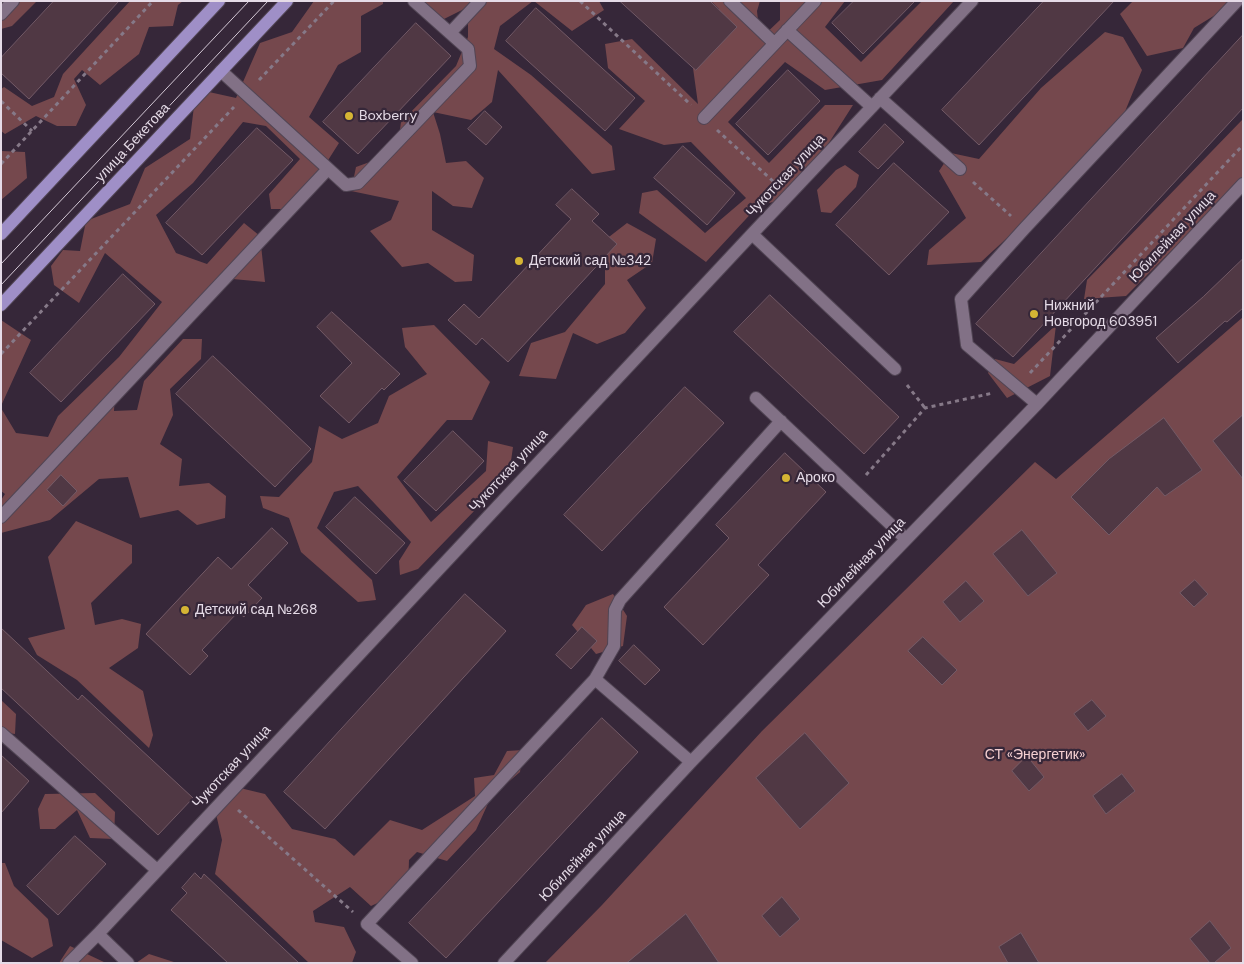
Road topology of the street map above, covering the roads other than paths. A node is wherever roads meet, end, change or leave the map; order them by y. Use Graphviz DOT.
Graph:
graph roads {
  1 [pos="13,1"];
  2 [pos="219,1"];
  3 [pos="287,1"];
  4 [pos="414,1"];
  5 [pos="480,1"];
  6 [pos="730,1"];
  7 [pos="814,1"];
  8 [pos="972,1"];
  9 [pos="1237,1"];
  10 [pos="1,14"];
  11 [pos="787,30"];
  12 [pos="450,33"];
  13 [pos="774,43"];
  14 [pos="221,71"];
  15 [pos="876,103"];
  16 [pos="704,118"];
  17 [pos="328,169"];
  18 [pos="960,169"];
  19 [pos="1243,184"];
  20 [pos="1,234"];
  21 [pos="752,234"];
  22 [pos="1,305"];
  23 [pos="895,370"];
  24 [pos="756,398"];
  25 [pos="1037,404"];
  26 [pos="781,421"];
  27 [pos="1,517"];
  28 [pos="906,539"];
  29 [pos="595,679"];
  30 [pos="1,733"];
  31 [pos="691,762"];
  32 [pos="157,870"];
  33 [pos="98,934"];
  34 [pos="69,963"];
  35 [pos="128,963"];
  36 [pos="412,963"];
  37 [pos="504,963"];
  1 -- 10 [label="street"];
  2 -- 20 [label="main road"];
  3 -- 14 [label="main road, улица Бекетова"];
  4 -- 12 [label="street"];
  5 -- 12 [label="street"];
  6 -- 13 [label="street"];
  7 -- 11 [label="street"];
  8 -- 15 [label="street, Чукотская улица"];
  9 -- 25 [label="street"];
  11 -- 13 [label="street"];
  11 -- 15 [label="street"];
  12 -- 17 [label="street"];
  13 -- 16 [label="street"];
  14 -- 17 [label="street"];
  14 -- 22 [label="main road, улица Бекетова"];
  15 -- 18 [label="street"];
  15 -- 21 [label="street, Чукотская улица"];
  17 -- 27 [label="street"];
  19 -- 25 [label="street, Юбилейная улица"];
  21 -- 23 [label="street"];
  21 -- 32 [label="street, Чукотская улица"];
  24 -- 26 [label="street"];
  25 -- 28 [label="street, Юбилейная улица"];
  26 -- 28 [label="street"];
  26 -- 29 [label="street"];
  28 -- 31 [label="street, Юбилейная улица"];
  29 -- 31 [label="street"];
  29 -- 36 [label="street"];
  30 -- 32 [label="street"];
  31 -- 37 [label="street, Юбилейная улица"];
  32 -- 33 [label="street, Чукотская улица"];
  33 -- 34 [label="street, Чукотская улица"];
  33 -- 35 [label="street"];
}
